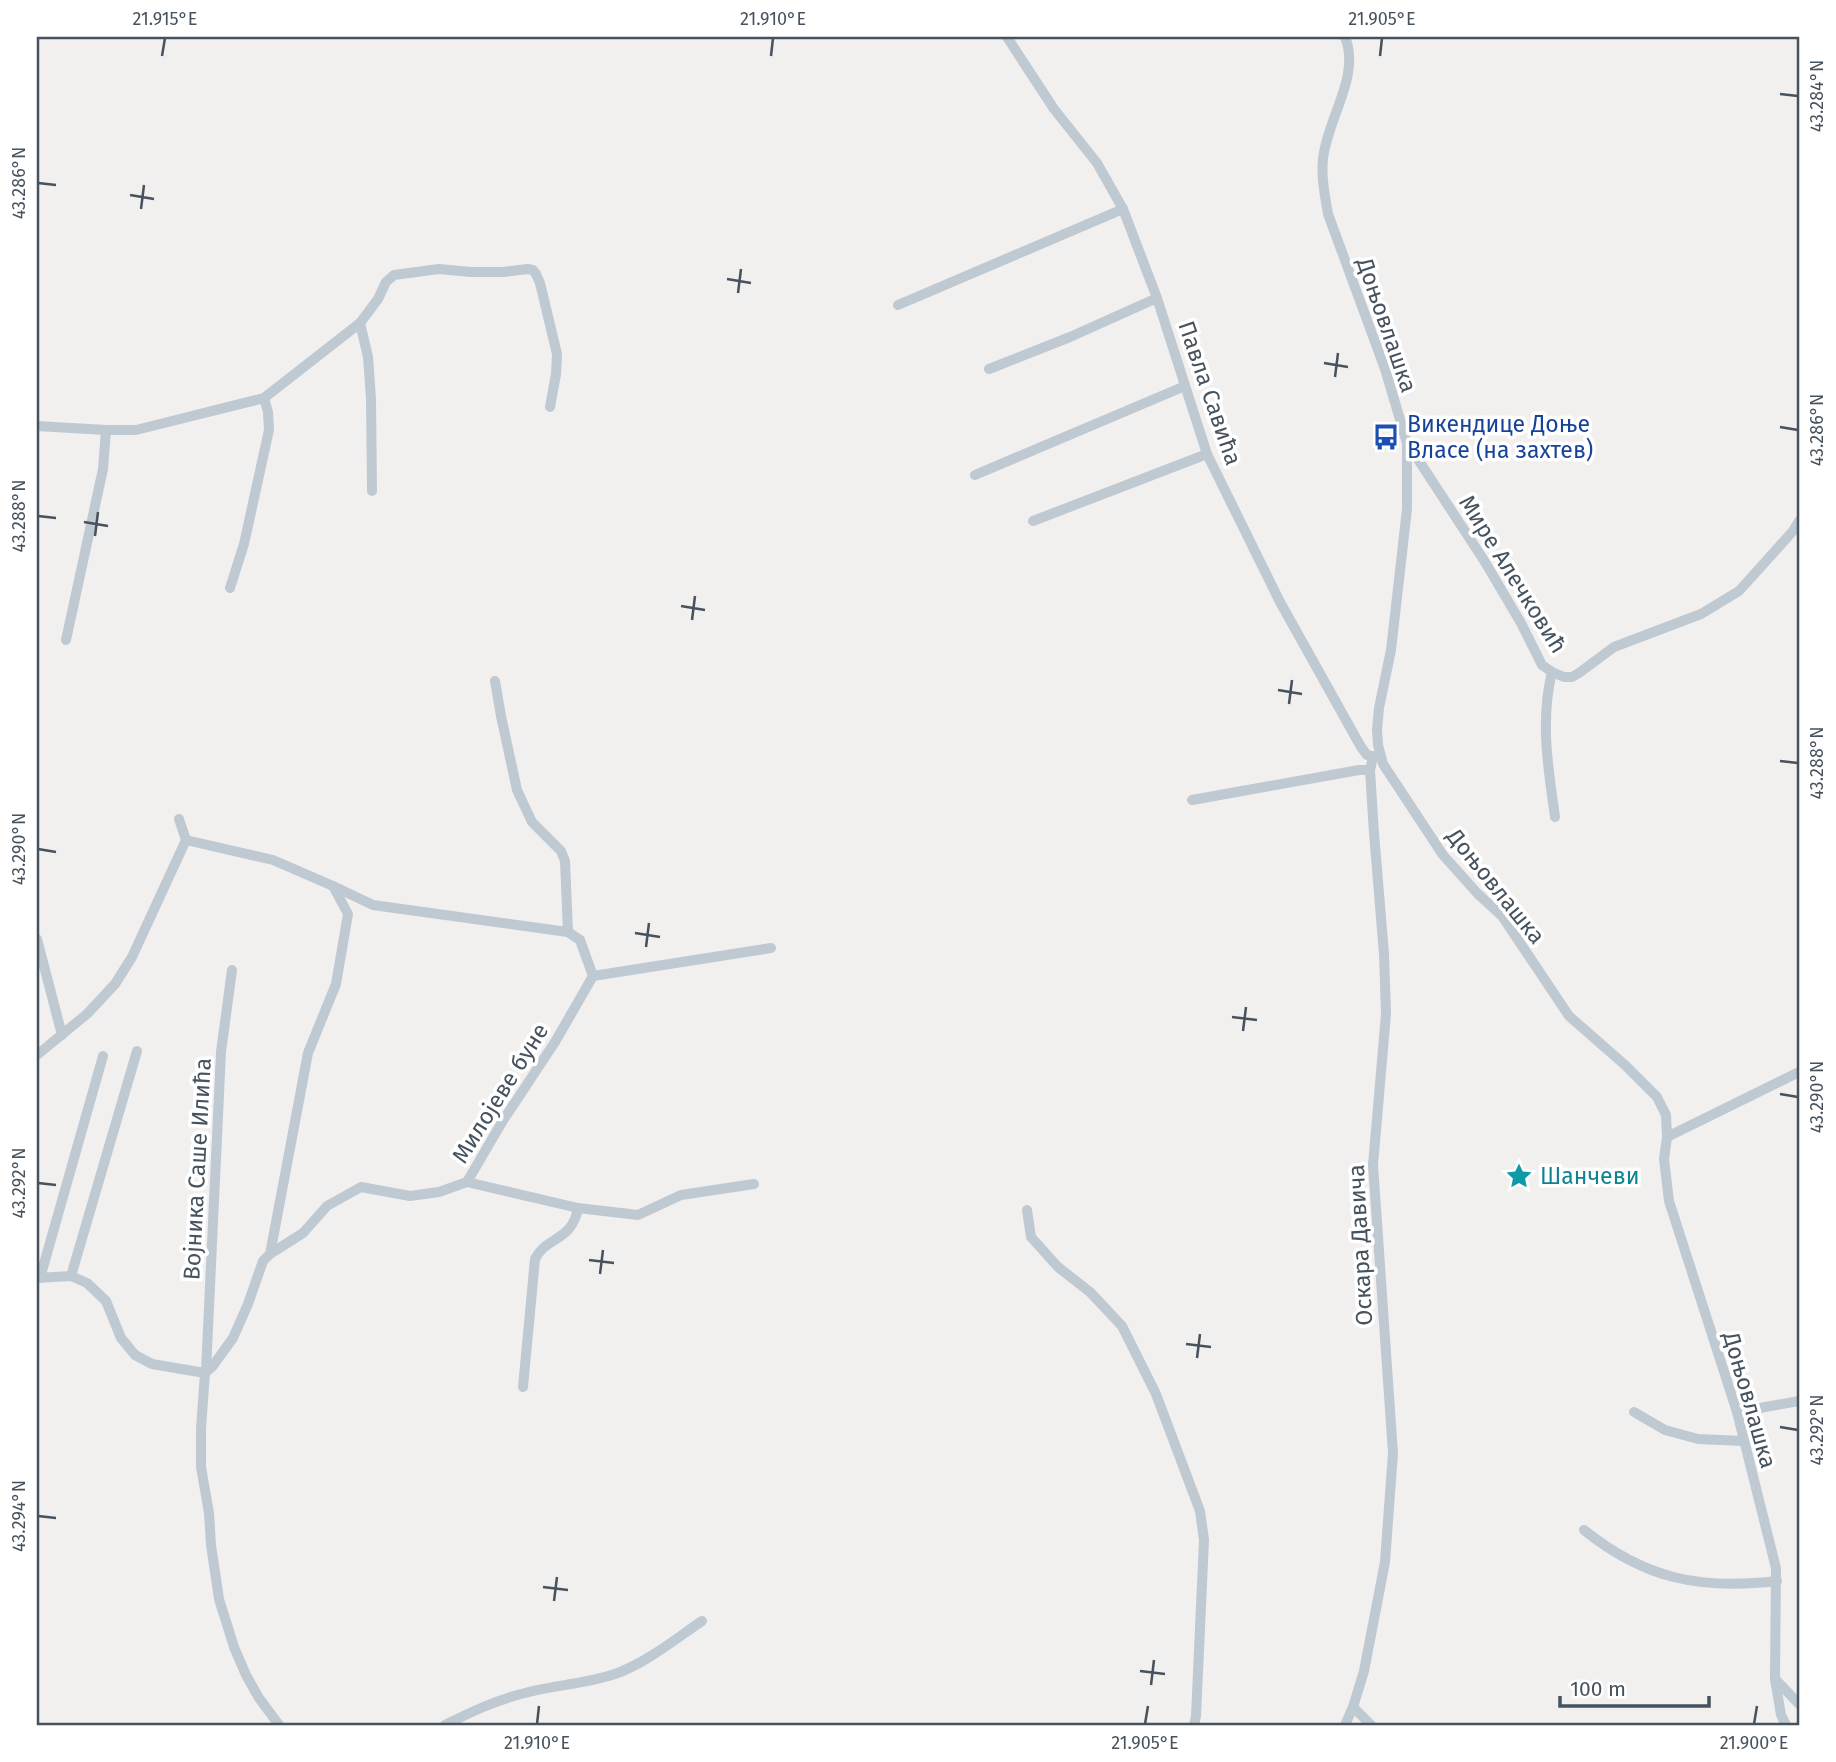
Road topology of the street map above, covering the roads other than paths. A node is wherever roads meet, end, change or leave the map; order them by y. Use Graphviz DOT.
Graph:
graph roads {
  1 [pos="1007,37"];
  2 [pos="1345,37"];
  3 [pos="1123,209"];
  4 [pos="1157,299"];
  5 [pos="898,305"];
  6 [pos="360,323"];
  7 [pos="989,369"];
  8 [pos="1185,386"];
  9 [pos="264,398"];
  10 [pos="550,407"];
  11 [pos="37,426"];
  12 [pos="106,430"];
  13 [pos="1407,443"];
  14 [pos="1208,454"];
  15 [pos="975,475"];
  16 [pos="372,491"];
  17 [pos="1032,521"];
  18 [pos="1799,521"];
  19 [pos="230,588"];
  20 [pos="66,640"];
  21 [pos="1552,672"];
  22 [pos="495,681"];
  23 [pos="1376,757"];
  24 [pos="1370,770"];
  25 [pos="1192,800"];
  26 [pos="1555,817"];
  27 [pos="179,819"];
  28 [pos="186,839"];
  29 [pos="333,886"];
  30 [pos="568,932"];
  31 [pos="37,939"];
  32 [pos="771,948"];
  33 [pos="232,970"];
  34 [pos="593,976"];
  35 [pos="62,1035"];
  36 [pos="137,1051"];
  37 [pos="37,1055"];
  38 [pos="103,1056"];
  39 [pos="1799,1072"];
  40 [pos="1667,1137"];
  41 [pos="467,1182"];
  42 [pos="754,1184"];
  43 [pos="579,1208"];
  44 [pos="1027,1210"];
  45 [pos="270,1254"];
  46 [pos="71,1276"];
  47 [pos="38,1278"];
  48 [pos="208,1370"];
  49 [pos="523,1387"];
  50 [pos="1799,1401"];
  51 [pos="1634,1412"];
  52 [pos="1737,1412"];
  53 [pos="1744,1441"];
  54 [pos="1584,1530"];
  55 [pos="1777,1581"];
  56 [pos="702,1621"];
  57 [pos="1775,1679"];
  58 [pos="1799,1704"];
  59 [pos="1353,1707"];
  60 [pos="279,1725"];
  61 [pos="445,1725"];
  62 [pos="1194,1725"];
  63 [pos="1345,1725"];
  64 [pos="1371,1725"];
  65 [pos="1786,1725"];
  1 -- 3 [label="street, Павла Савића"];
  2 -- 13 [label="street, Доњовлашка"];
  3 -- 4 [label="street, Павла Савића"];
  3 -- 5 [label="street"];
  4 -- 7 [label="street"];
  4 -- 8 [label="street, Павла Савића"];
  6 -- 9 [label="street"];
  6 -- 10 [label="street"];
  6 -- 16 [label="street"];
  8 -- 14 [label="street, Павла Савића"];
  8 -- 15 [label="street"];
  9 -- 12 [label="street"];
  9 -- 19 [label="street"];
  11 -- 12 [label="street"];
  12 -- 20 [label="street"];
  13 -- 21 [label="street, Мире Алечковић"];
  13 -- 23 [label="street, Доњовлашка"];
  14 -- 17 [label="street"];
  14 -- 23 [label="street, Павла Савића"];
  18 -- 21 [label="street"];
  21 -- 26 [label="street, Мире Алечковић"];
  22 -- 30 [label="street"];
  23 -- 24 [label="street, Оскара Давича"];
  23 -- 40 [label="street, Доњовлашка"];
  24 -- 25 [label="street"];
  24 -- 59 [label="street, Оскара Давича"];
  27 -- 28 [label="street"];
  28 -- 29 [label="street"];
  28 -- 35 [label="street"];
  29 -- 30 [label="street"];
  29 -- 45 [label="street"];
  30 -- 34 [label="street"];
  31 -- 35 [label="street"];
  32 -- 34 [label="street"];
  33 -- 48 [label="street, Војника Саше Илића"];
  34 -- 41 [label="street, Милојеве буне"];
  35 -- 37 [label="street"];
  36 -- 46 [label="street"];
  38 -- 47 [label="street"];
  39 -- 40 [label="street"];
  40 -- 52 [label="street, Доњовлашка"];
  41 -- 43 [label="street"];
  41 -- 45 [label="street, Милојеве буне"];
  42 -- 43 [label="street"];
  43 -- 49 [label="street"];
  44 -- 62 [label="street"];
  45 -- 48 [label="street"];
  46 -- 47 [label="street"];
  46 -- 48 [label="street"];
  48 -- 60 [label="street, Војника Саше Илића"];
  50 -- 52 [label="street"];
  51 -- 53 [label="street"];
  52 -- 53 [label="street, Доњовлашка"];
  53 -- 55 [label="street, Доњовлашка"];
  54 -- 55 [label="street"];
  55 -- 57 [label="street, Доњовлашка"];
  56 -- 61 [label="street"];
  57 -- 58 [label="street"];
  57 -- 65 [label="street, Доњовлашка"];
  59 -- 63 [label="street, Оскара Давича"];
  59 -- 64 [label="street"];
}
